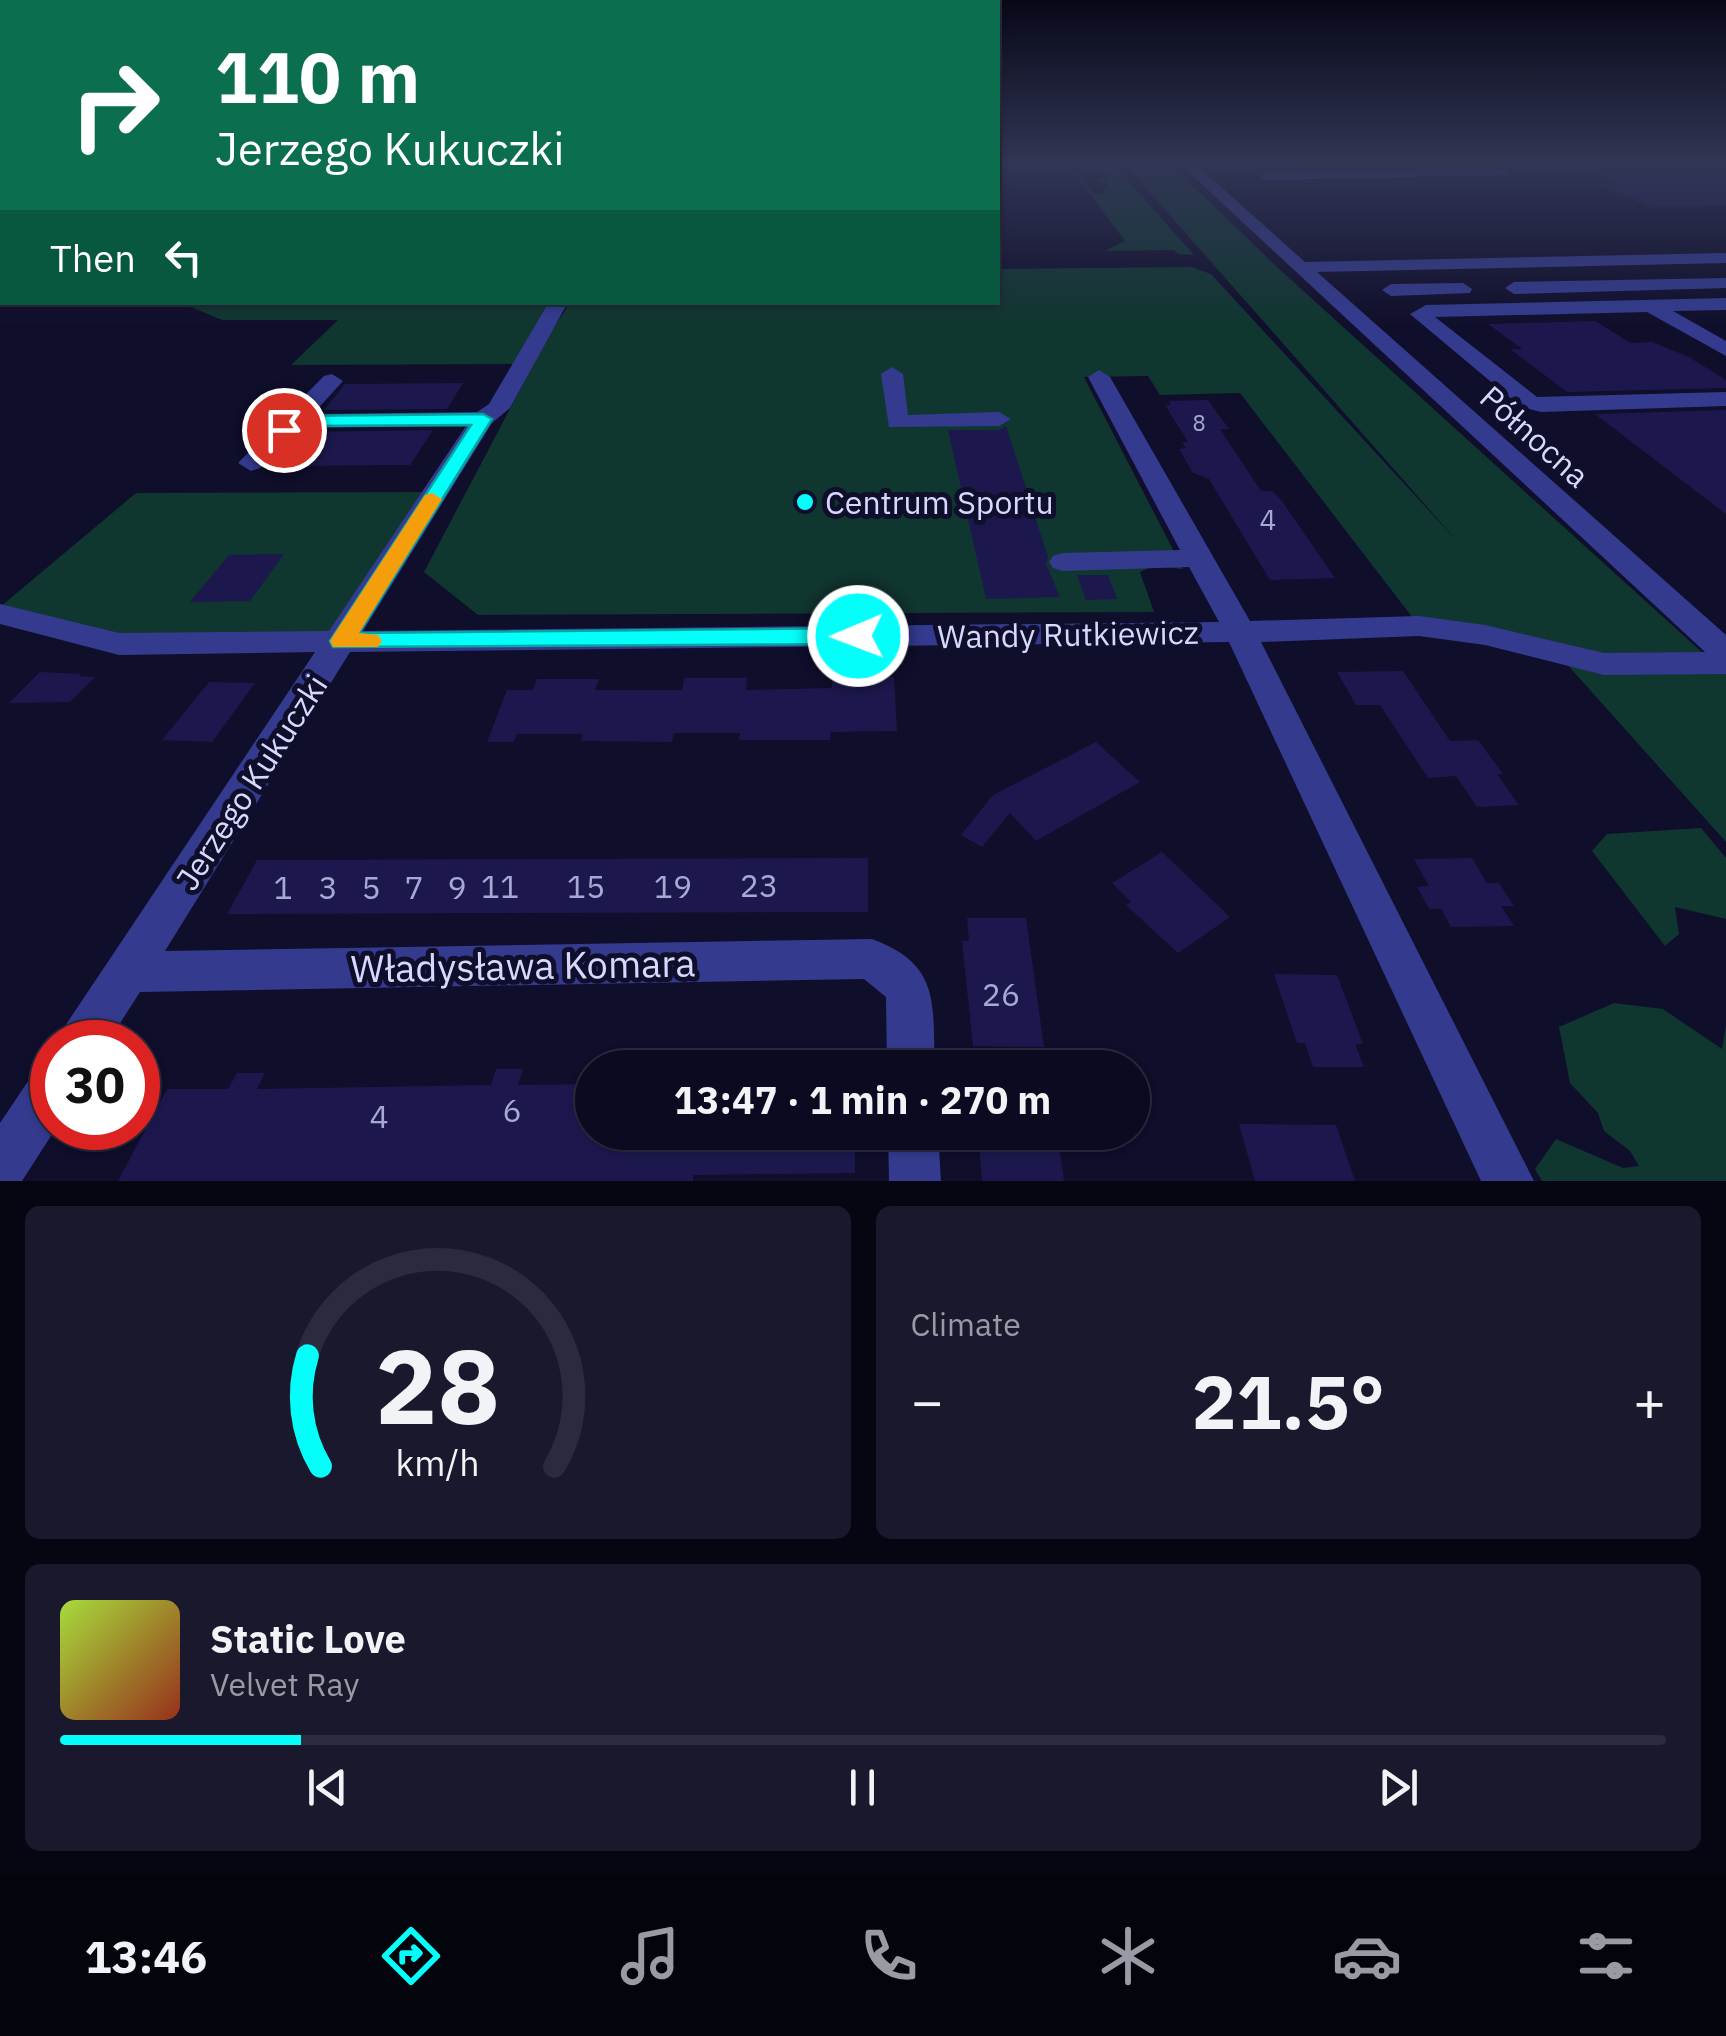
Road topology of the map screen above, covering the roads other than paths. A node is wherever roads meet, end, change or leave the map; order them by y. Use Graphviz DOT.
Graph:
graph roads {
  1 [pos="1246,217"];
  2 [pos="1726,258"];
  3 [pos="1575,261"];
  4 [pos="1300,267"];
  5 [pos="1726,283"];
  6 [pos="1616,286"];
  7 [pos="1390,290"];
  8 [pos="1726,304"];
  9 [pos="557,305"];
  10 [pos="1651,306"];
  11 [pos="1726,350"];
  12 [pos="892,374"];
  13 [pos="1099,376"];
  14 [pos="332,381"];
  15 [pos="1726,399"];
  16 [pos="483,419"];
  17 [pos="999,419"];
  18 [pos="294,421"];
  19 [pos="251,464"];
  20 [pos="1199,558"];
  21 [pos="1063,562"];
  22 [pos="0,614"];
  23 [pos="1240,632"];
  24 [pos="342,641"];
  25 [pos="1726,653"];
  26 [pos="1726,664"];
  27 [pos="128,972"];
  28 [pos="96,1020"];
  29 [pos="910,1050"];
  30 [pos="30,1122"];
  31 [pos="914,1150"];
  32 [pos="0,1169"];
  33 [pos="915,1181"];
  34 [pos="1508,1181"];
  1 -- 4 [label="street, Północna"];
  2 -- 3 [label="street"];
  3 -- 4 [label="street"];
  3 -- 6 [label="street"];
  4 -- 25 [label="street, Północna"];
  5 -- 6 [label="street"];
  6 -- 7 [label="street"];
  6 -- 10 [label="street"];
  8 -- 10 [label="street"];
  9 -- 16 [label="street, Jerzego Kukuczki"];
  10 -- 11 [label="street"];
  10 -- 15 [label="street"];
  12 -- 17 [label="street"];
  13 -- 20 [label="street, Wandy Rutkiewicz"];
  14 -- 18 [label="street"];
  16 -- 18 [label="street"];
  16 -- 24 [label="street, Jerzego Kukuczki"];
  18 -- 19 [label="street"];
  20 -- 21 [label="street"];
  20 -- 23 [label="street, Wandy Rutkiewicz"];
  22 -- 24 [label="street, Wandy Rutkiewicz"];
  23 -- 24 [label="street, Wandy Rutkiewicz"];
  23 -- 26 [label="street, Wandy Rutkiewicz"];
  23 -- 34 [label="street, Wandy Rutkiewicz"];
  24 -- 27 [label="street, Jerzego Kukuczki"];
  27 -- 28 [label="street, Jerzego Kukuczki"];
  27 -- 29 [label="street, Władysława Komara"];
  30 -- 32 [label="street"];
  31 -- 33 [label="street"];
}
